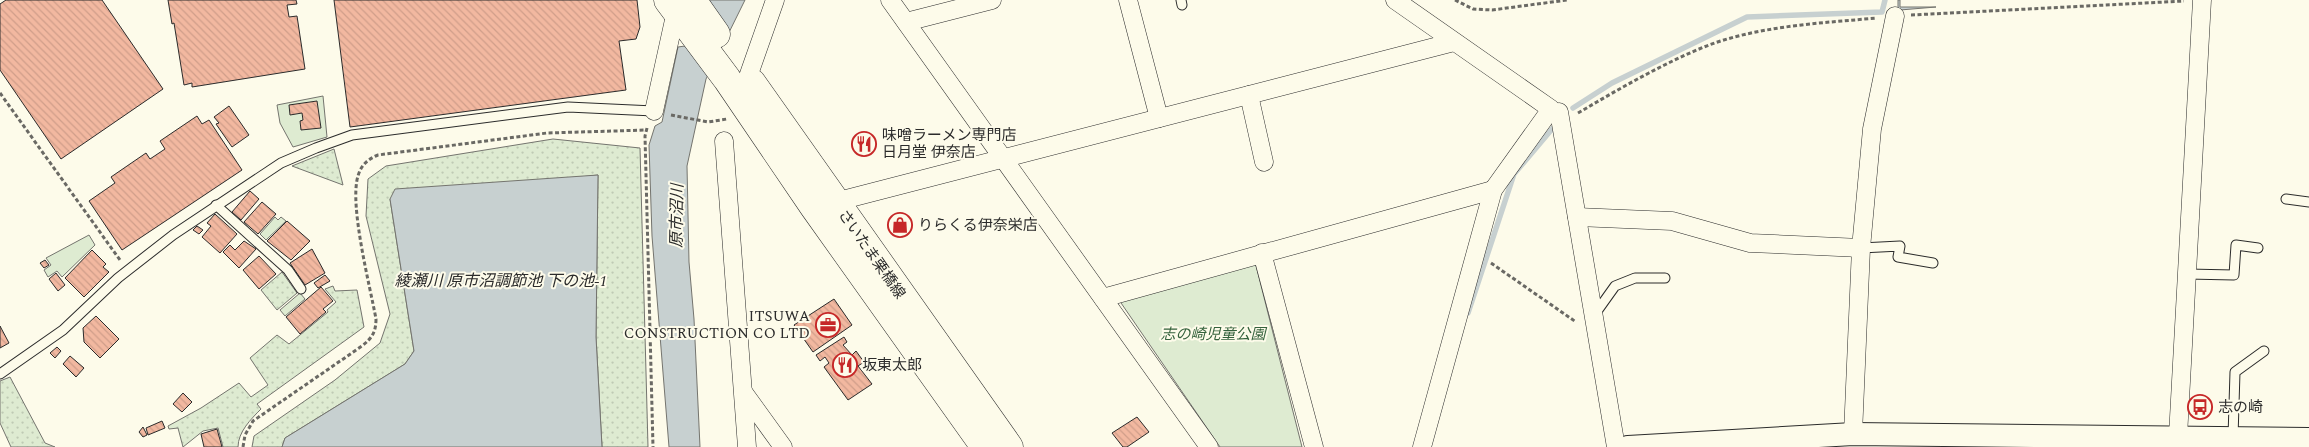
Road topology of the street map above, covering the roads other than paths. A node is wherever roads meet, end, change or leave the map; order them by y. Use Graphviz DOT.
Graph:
graph roads {
  1 [pos="775,0"];
  2 [pos="890,0"];
  3 [pos="992,0"];
  4 [pos="1128,0"];
  5 [pos="1396,0"];
  6 [pos="2202,0"];
  7 [pos="684,9"];
  8 [pos="1895,16"];
  9 [pos="906,22"];
  10 [pos="1454,42"];
  11 [pos="736,72"];
  12 [pos="1249,95"];
  13 [pos="658,112"];
  14 [pos="1559,112"];
  15 [pos="1159,118"];
  16 [pos="724,141"];
  17 [pos="1003,158"];
  18 [pos="1264,162"];
  19 [pos="1493,190"];
  20 [pos="2286,199"];
  21 [pos="2309,202"];
  22 [pos="825,204"];
  23 [pos="216,205"];
  24 [pos="1577,217"];
  25 [pos="1861,248"];
  26 [pos="2258,248"];
  27 [pos="1262,253"];
  28 [pos="1933,263"];
  29 [pos="2187,274"];
  30 [pos="1665,278"];
  31 [pos="301,289"];
  32 [pos="1103,298"];
  33 [pos="1594,317"];
  34 [pos="2264,351"];
  35 [pos="0,374"];
  36 [pos="744,393"];
  37 [pos="1852,434"];
  38 [pos="2178,436"];
  39 [pos="2234,437"];
  40 [pos="2309,439"];
  41 [pos="1927,441"];
  42 [pos="1786,442"];
  43 [pos="747,447"];
  44 [pos="783,447"];
  45 [pos="985,447"];
  46 [pos="1009,447"];
  47 [pos="1209,447"];
  48 [pos="1314,447"];
  49 [pos="1422,447"];
  50 [pos="1616,447"];
  51 [pos="1628,447"];
  1 -- 11 [label="street"];
  2 -- 9 [label="street"];
  3 -- 9 [label="street"];
  4 -- 15 [label="street"];
  5 -- 10 [label="street"];
  6 -- 29 [label="street"];
  7 -- 11 [label="main road, さいたま栗橋線"];
  7 -- 13 [label="street"];
  8 -- 25 [label="street"];
  9 -- 17 [label="street"];
  10 -- 12 [label="street"];
  10 -- 19 [label="street"];
  11 -- 22 [label="main road, さいたま栗橋線"];
  12 -- 15 [label="street"];
  12 -- 18 [label="street"];
  13 -- 23 [label="lane"];
  14 -- 24 [label="street"];
  15 -- 17 [label="street"];
  16 -- 36 [label="street"];
  17 -- 22 [label="street"];
  17 -- 32 [label="street"];
  19 -- 27 [label="street"];
  19 -- 49 [label="street"];
  20 -- 21 [label="lane"];
  22 -- 45 [label="main road, さいたま栗橋線"];
  22 -- 46 [label="main road, さいたま栗橋線"];
  23 -- 31 [label="lane"];
  23 -- 35 [label="lane"];
  24 -- 25 [label="street"];
  24 -- 33 [label="street"];
  25 -- 28 [label="lane"];
  25 -- 37 [label="street"];
  26 -- 29 [label="lane"];
  27 -- 32 [label="street"];
  27 -- 48 [label="street"];
  29 -- 38 [label="street"];
  30 -- 33 [label="lane"];
  32 -- 47 [label="street"];
  33 -- 50 [label="street"];
  34 -- 39 [label="lane"];
  36 -- 43 [label="street"];
  36 -- 44 [label="street"];
  37 -- 41 [label="street"];
  37 -- 42 [label="street"];
  38 -- 39 [label="street"];
  38 -- 41 [label="street"];
  39 -- 40 [label="street"];
  42 -- 51 [label="street"];
}
